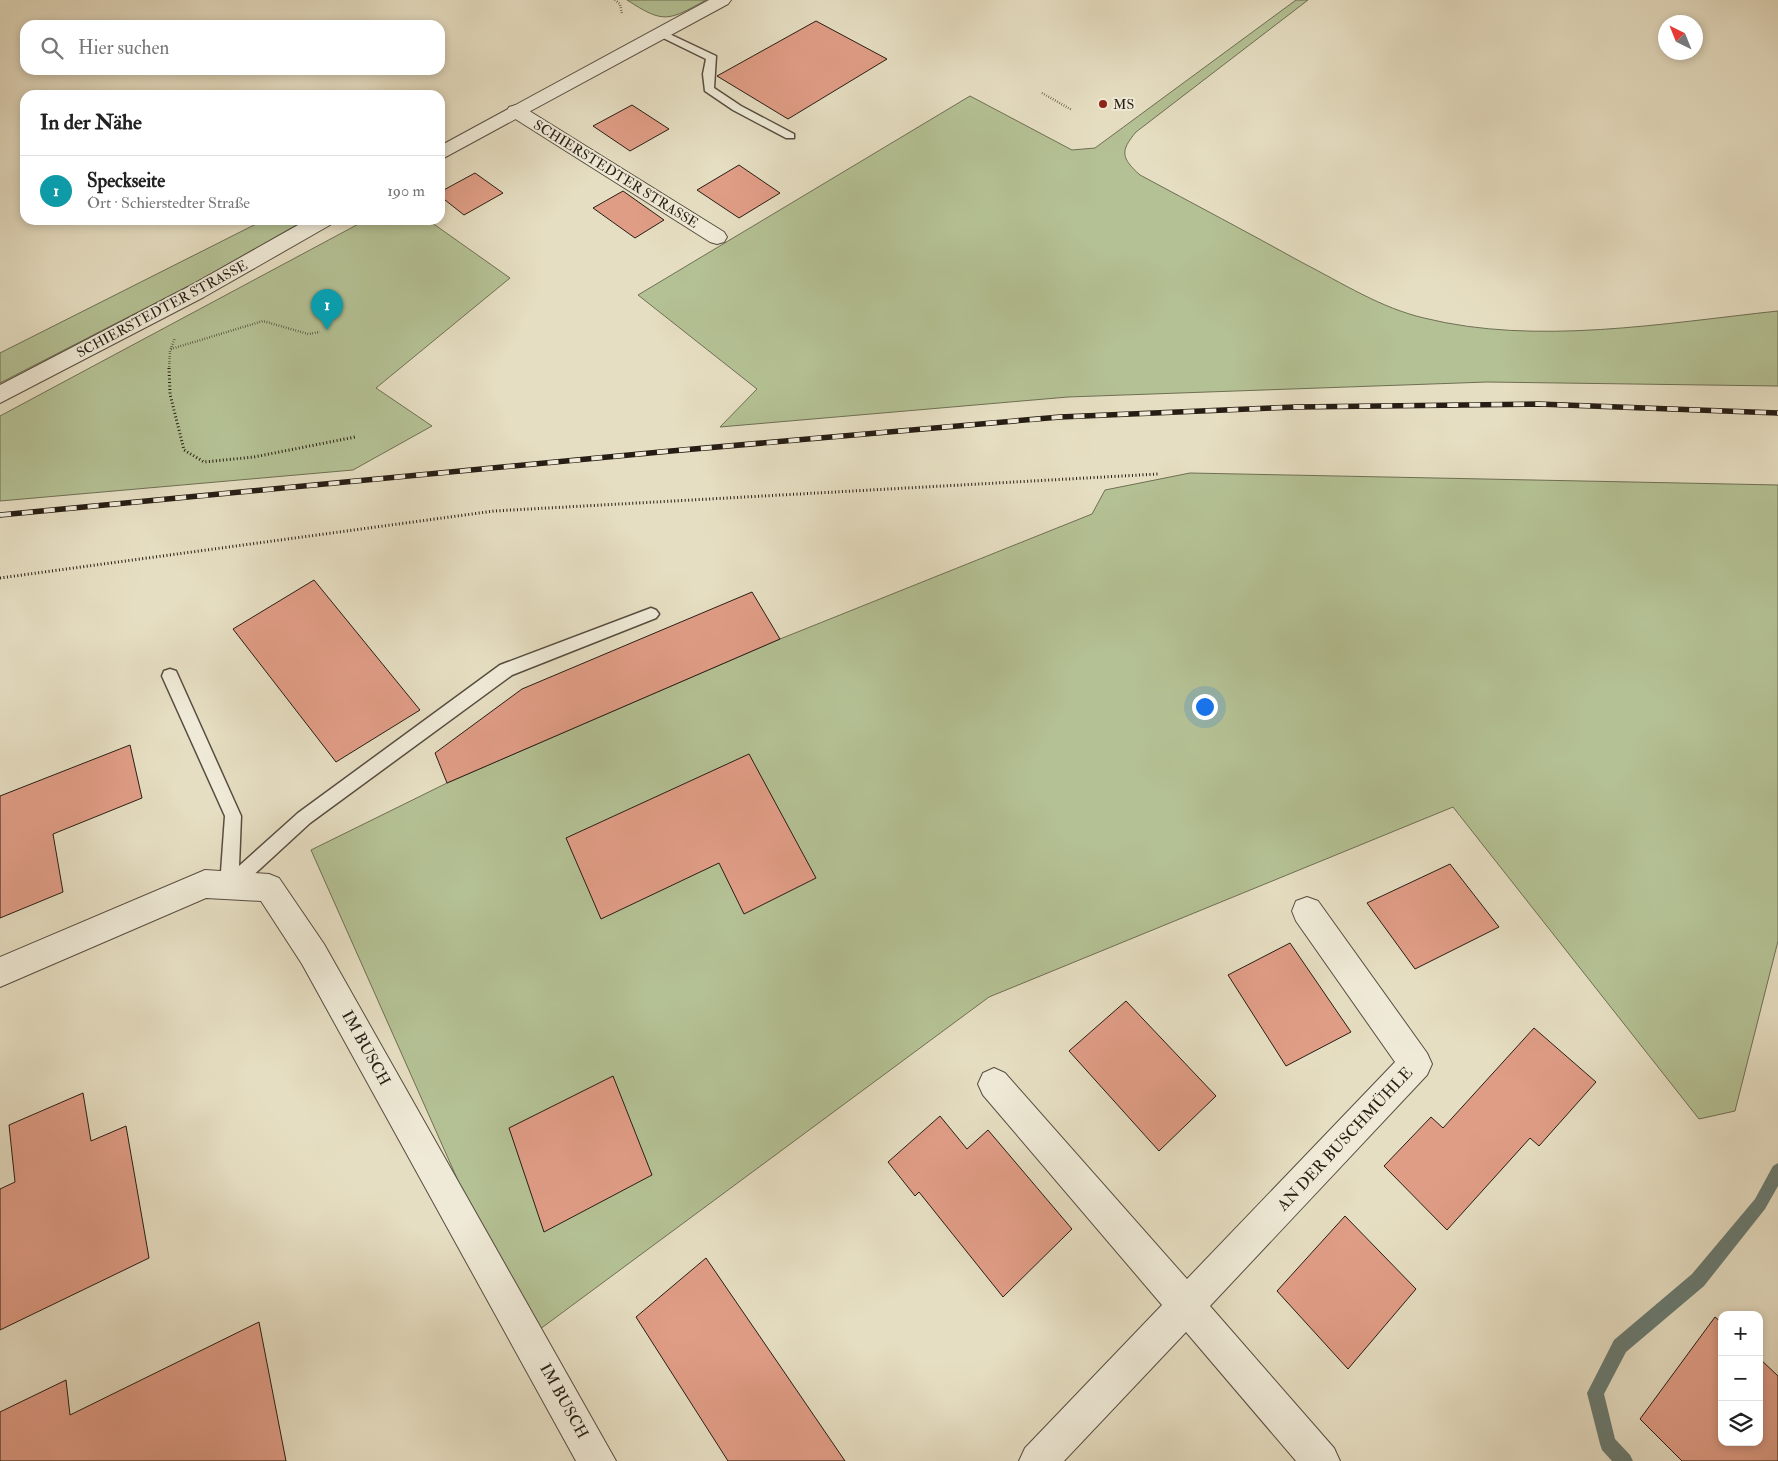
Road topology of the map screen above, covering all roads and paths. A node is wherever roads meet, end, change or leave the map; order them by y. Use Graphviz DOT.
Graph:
graph roads {
  1 [pos="615,0"];
  2 [pos="722,0"];
  3 [pos="622,14"];
  4 [pos="661,33"];
  5 [pos="1042,93"];
  6 [pos="1072,110"];
  7 [pos="516,111"];
  8 [pos="790,136"];
  9 [pos="445,151"];
  10 [pos="314,225"];
  11 [pos="717,237"];
  12 [pos="196,292"];
  13 [pos="320,332"];
  14 [pos="170,349"];
  15 [pos="0,395"];
  16 [pos="355,436"];
  17 [pos="1158,474"];
  18 [pos="0,578"];
  19 [pos="651,614"];
  20 [pos="170,676"];
  21 [pos="229,886"];
  22 [pos="1307,911"];
  23 [pos="0,972"];
  24 [pos="994,1084"];
  25 [pos="1186,1306"];
  26 [pos="597,1461"];
  27 [pos="1038,1461"];
  28 [pos="1321,1461"];
  1 -- 3 [label="path"];
  2 -- 4 [label="street, SCHIERSTEDTER STRASSE"];
  4 -- 7 [label="street, SCHIERSTEDTER STRASSE"];
  4 -- 8 [label="lane"];
  5 -- 6 [label="path"];
  7 -- 9 [label="street, SCHIERSTEDTER STRASSE"];
  7 -- 11 [label="street, SCHIERSTEDTER STRASSE"];
  10 -- 12 [label="street, SCHIERSTEDTER STRASSE"];
  12 -- 14 [label="path"];
  12 -- 15 [label="street, SCHIERSTEDTER STRASSE"];
  13 -- 14 [label="path"];
  14 -- 16 [label="path"];
  17 -- 18 [label="path"];
  19 -- 21 [label="lane"];
  20 -- 21 [label="lane"];
  21 -- 23 [label="street, IM BUSCH"];
  21 -- 26 [label="street, IM BUSCH"];
  22 -- 25 [label="street, AN DER BUSCHMÜHLE"];
  24 -- 25 [label="street"];
  25 -- 27 [label="street, AN DER BUSCHMÜHLE"];
  25 -- 28 [label="street"];
}
